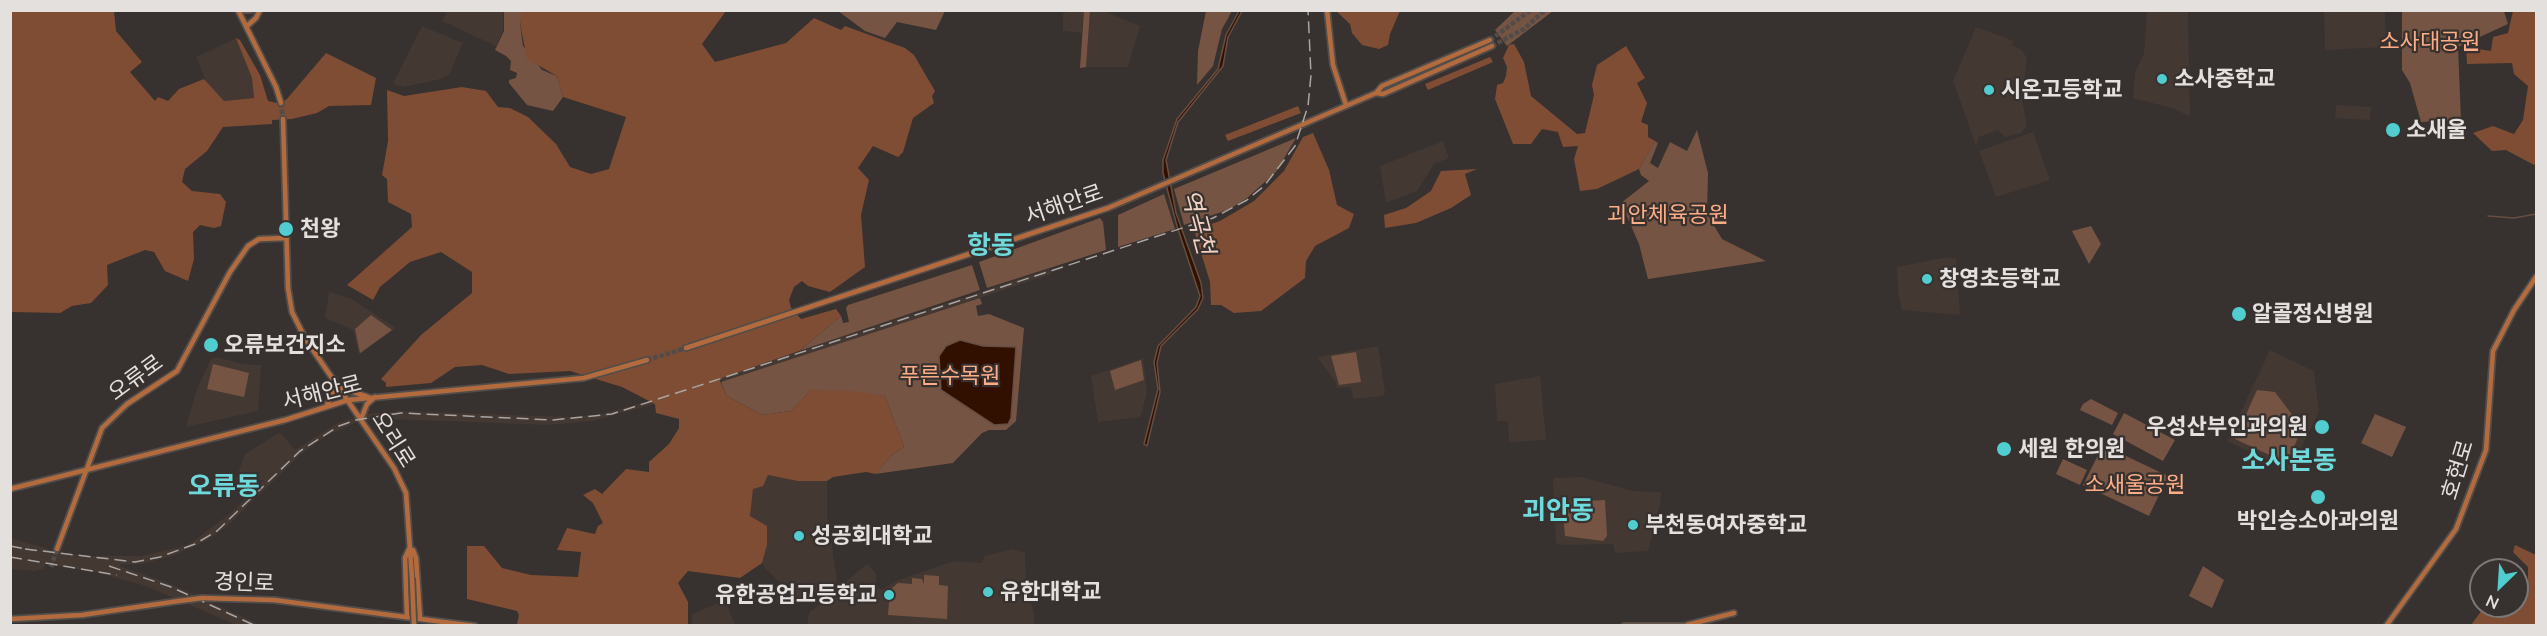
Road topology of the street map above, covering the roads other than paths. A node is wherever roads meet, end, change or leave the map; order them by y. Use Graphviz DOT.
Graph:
graph roads {
  1 [pos="240,10"];
  2 [pos="251,10"];
  3 [pos="260,10"];
  4 [pos="1327,10"];
  5 [pos="247,26"];
  6 [pos="1490,40"];
  7 [pos="1492,46"];
  8 [pos="1376,93"];
  9 [pos="281,103"];
  10 [pos="1346,105"];
  11 [pos="283,119"];
  12 [pos="286,238"];
  13 [pos="2536,277"];
  14 [pos="686,348"];
  15 [pos="647,360"];
  16 [pos="334,380"];
  17 [pos="339,387"];
  18 [pos="372,397"];
  19 [pos="348,400"];
  20 [pos="326,407"];
  21 [pos="362,419"];
  22 [pos="87,467"];
  23 [pos="10,489"];
  24 [pos="411,545"];
  25 [pos="57,549"];
  26 [pos="1734,613"];
  27 [pos="407,617"];
  28 [pos="420,618"];
  29 [pos="10,619"];
  30 [pos="1688,625"];
  31 [pos="414,626"];
  32 [pos="475,626"];
  33 [pos="1624,626"];
  34 [pos="2386,626"];
  1 -- 2 [label="main road"];
  1 -- 5 [label="main road"];
  3 -- 5 [label="main road"];
  4 -- 10 [label="main road"];
  5 -- 9 [label="main road"];
  6 -- 8 [label="main road, 서해안로"];
  7 -- 8 [label="main road, 서해안로"];
  8 -- 10 [label="main road, 서해안로"];
  10 -- 14 [label="main road, 서해안로"];
  11 -- 12 [label="main road, 오리로"];
  12 -- 16 [label="main road, 오리로"];
  12 -- 22 [label="main road, 오류로"];
  13 -- 34 [label="main road, 호현로"];
  15 -- 18 [label="main road, 서해안로"];
  16 -- 17 [label="main road, 오리로"];
  16 -- 20 [label="main road"];
  17 -- 18 [label="main road"];
  17 -- 19 [label="main road, 오리로"];
  18 -- 19 [label="main road, 서해안로"];
  18 -- 21 [label="main road"];
  19 -- 20 [label="main road, 서해안로"];
  19 -- 21 [label="main road, 오리로"];
  20 -- 22 [label="main road, 서해안로"];
  21 -- 24 [label="main road, 오리로"];
  22 -- 23 [label="main road, 서해안로"];
  22 -- 25 [label="main road, 오류로"];
  24 -- 27 [label="main road, 오리로"];
  24 -- 28 [label="main road, 오리로"];
  24 -- 31 [label="main road, 오리로, bridge"];
  26 -- 30 [label="main road"];
  27 -- 28 [label="main road, 경인로"];
  27 -- 29 [label="main road, 경인로, bridge"];
  28 -- 32 [label="main road, 경인로"];
  30 -- 33 [label="main road"];
}
